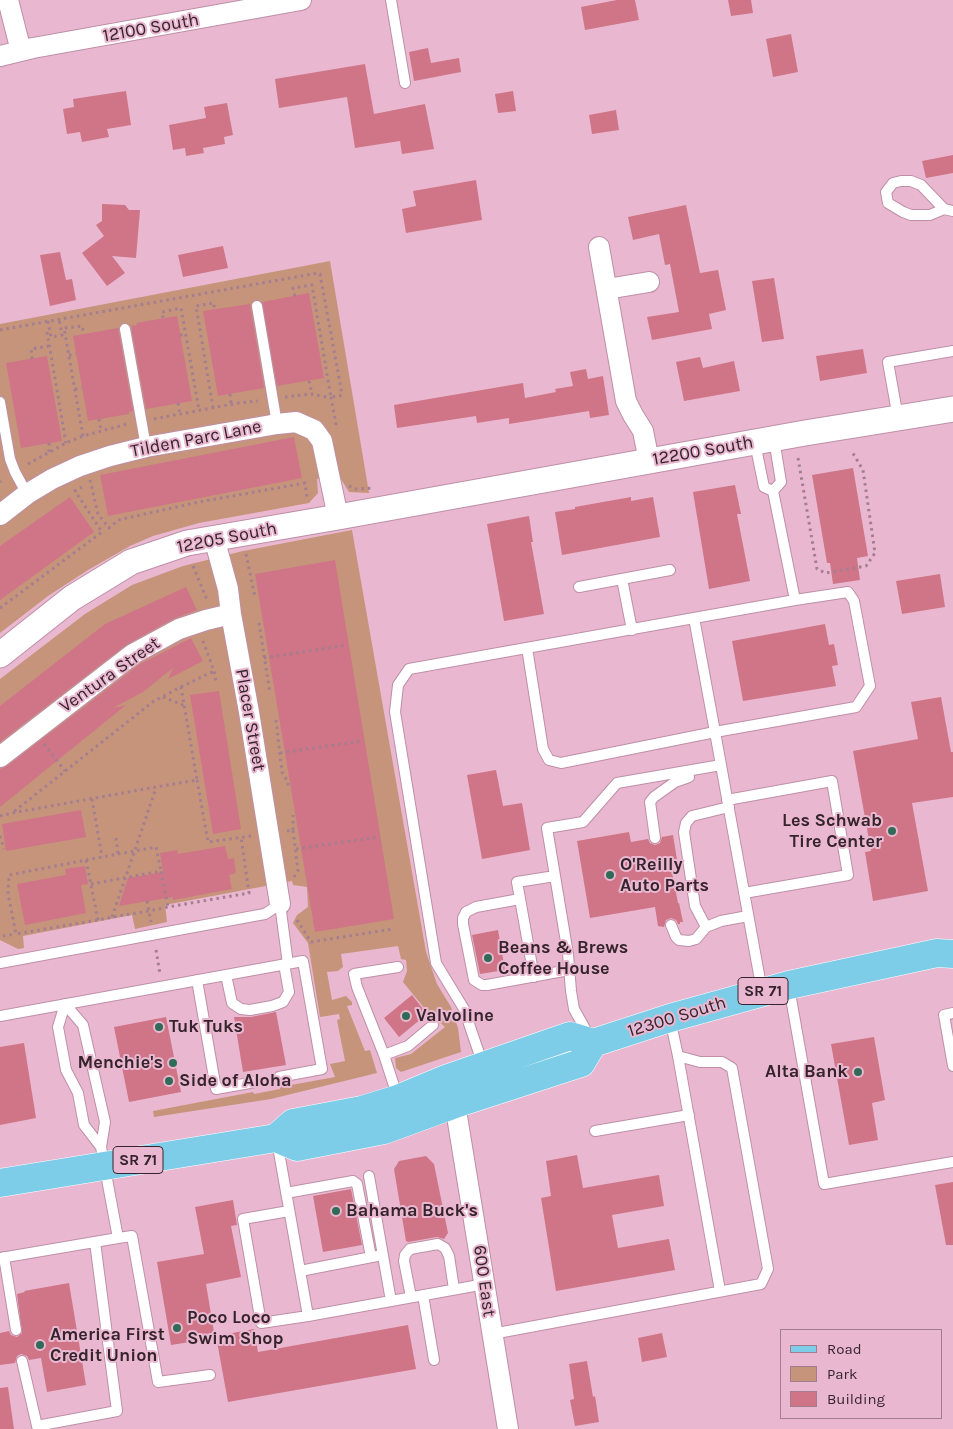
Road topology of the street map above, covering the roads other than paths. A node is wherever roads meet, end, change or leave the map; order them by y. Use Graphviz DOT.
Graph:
graph roads {
  1 [pos="8,0"];
  2 [pos="301,0"];
  3 [pos="391,0"];
  4 [pos="21,51"];
  5 [pos="0,56"];
  6 [pos="405,82"];
  7 [pos="948,210"];
  8 [pos="599,247"];
  9 [pos="649,282"];
  10 [pos="607,289"];
  11 [pos="257,306"];
  12 [pos="125,329"];
  13 [pos="953,351"];
  14 [pos="0,402"];
  15 [pos="953,409"];
  16 [pos="898,418"];
  17 [pos="277,424"];
  18 [pos="765,440"];
  19 [pos="146,447"];
  20 [pos="649,461"];
  21 [pos="774,491"];
  22 [pos="27,494"];
  23 [pos="453,495"];
  24 [pos="0,515"];
  25 [pos="338,517"];
  26 [pos="214,538"];
  27 [pos="670,570"];
  28 [pos="622,579"];
  29 [pos="579,587"];
  30 [pos="795,600"];
  31 [pos="231,614"];
  32 [pos="694,618"];
  33 [pos="632,630"];
  34 [pos="527,648"];
  35 [pos="0,655"];
  36 [pos="715,732"];
  37 [pos="0,757"];
  38 [pos="722,768"];
  39 [pos="728,803"];
  40 [pos="655,838"];
  41 [pos="555,876"];
  42 [pos="744,894"];
  43 [pos="520,899"];
  44 [pos="280,904"];
  45 [pos="748,916"];
  46 [pos="671,925"];
  47 [pos="706,927"];
  48 [pos="948,951"];
  49 [pos="0,963"];
  50 [pos="286,964"];
  51 [pos="398,967"];
  52 [pos="569,970"];
  53 [pos="226,975"];
  54 [pos="534,977"];
  55 [pos="197,980"];
  56 [pos="788,984"];
  57 [pos="762,992"];
  58 [pos="65,1004"];
  59 [pos="953,1013"];
  60 [pos="0,1016"];
  61 [pos="670,1018"];
  62 [pos="434,1025"];
  63 [pos="593,1044"];
  64 [pos="384,1055"];
  65 [pos="678,1056"];
  66 [pos="483,1066"];
  67 [pos="953,1066"];
  68 [pos="279,1077"];
  69 [pos="255,1082"];
  70 [pos="398,1099"];
  71 [pos="455,1104"];
  72 [pos="689,1115"];
  73 [pos="595,1131"];
  74 [pos="276,1138"];
  75 [pos="103,1156"];
  76 [pos="953,1162"];
  77 [pos="369,1176"];
  78 [pos="0,1183"];
  79 [pos="286,1193"];
  80 [pos="289,1211"];
  81 [pos="118,1238"];
  82 [pos="95,1242"];
  83 [pos="382,1255"];
  84 [pos="371,1257"];
  85 [pos="2,1258"];
  86 [pos="300,1271"];
  87 [pos="485,1284"];
  88 [pos="454,1289"];
  89 [pos="720,1291"];
  90 [pos="423,1295"];
  91 [pos="412,1297"];
  92 [pos="391,1301"];
  93 [pos="308,1316"];
  94 [pos="16,1330"];
  95 [pos="492,1334"];
  96 [pos="434,1360"];
  97 [pos="22,1362"];
  98 [pos="210,1374"];
  99 [pos="38,1428"];
  100 [pos="508,1429"];
  1 -- 4 [label="street"];
  2 -- 4 [label="street, 12100 South"];
  3 -- 6 [label="lane"];
  4 -- 5 [label="street, 12100 South"];
  7 -- 7 [label="lane"];
  8 -- 10 [label="street"];
  9 -- 10 [label="street"];
  10 -- 20 [label="street"];
  11 -- 17 [label="lane"];
  12 -- 19 [label="lane"];
  13 -- 16 [label="lane"];
  14 -- 22 [label="lane"];
  15 -- 16 [label="street, 12200 South"];
  16 -- 18 [label="street, 12200 South"];
  17 -- 19 [label="street, Tilden Parc Lane"];
  17 -- 25 [label="street, Tilden Parc Lane"];
  18 -- 20 [label="street, 12200 South"];
  18 -- 21 [label="lane"];
  18 -- 21 [label="lane"];
  19 -- 22 [label="street, Tilden Parc Lane"];
  20 -- 23 [label="street, 12200 South"];
  21 -- 30 [label="lane"];
  22 -- 24 [label="street, Tilden Parc Lane"];
  23 -- 25 [label="street, 12205 South"];
  25 -- 26 [label="street, 12205 South"];
  26 -- 31 [label="street, Placer Street"];
  26 -- 35 [label="street, 12205 South"];
  27 -- 28 [label="lane"];
  28 -- 29 [label="lane"];
  28 -- 33 [label="lane"];
  30 -- 32 [label="lane"];
  30 -- 36 [label="lane"];
  31 -- 37 [label="street, Ventura Street"];
  31 -- 44 [label="street, Placer Street"];
  32 -- 33 [label="lane"];
  32 -- 36 [label="lane"];
  33 -- 34 [label="lane"];
  34 -- 36 [label="lane"];
  34 -- 66 [label="lane"];
  36 -- 38 [label="lane"];
  38 -- 39 [label="lane"];
  38 -- 40 [label="lane"];
  38 -- 41 [label="lane"];
  39 -- 42 [label="lane"];
  39 -- 42 [label="lane"];
  39 -- 47 [label="lane"];
  41 -- 43 [label="lane"];
  41 -- 52 [label="lane"];
  42 -- 45 [label="lane"];
  43 -- 54 [label="lane"];
  43 -- 54 [label="lane"];
  44 -- 49 [label="lane"];
  44 -- 50 [label="lane"];
  45 -- 47 [label="lane"];
  45 -- 57 [label="lane"];
  46 -- 47 [label="lane"];
  48 -- 56 [label="main road, 12300 South / SR 71"];
  50 -- 53 [label="lane"];
  50 -- 53 [label="lane"];
  50 -- 68 [label="lane"];
  51 -- 64 [label="lane"];
  52 -- 54 [label="lane"];
  52 -- 63 [label="lane"];
  53 -- 55 [label="lane"];
  55 -- 58 [label="lane"];
  55 -- 69 [label="lane"];
  56 -- 57 [label="main road, 12300 South / SR 71"];
  56 -- 76 [label="lane"];
  57 -- 61 [label="main road, 12300 South / SR 71"];
  58 -- 60 [label="lane"];
  58 -- 75 [label="lane"];
  58 -- 75 [label="lane"];
  59 -- 67 [label="lane"];
  61 -- 63 [label="main road, 12300 South / SR 71"];
  61 -- 65 [label="lane"];
  62 -- 64 [label="lane"];
  63 -- 66 [label="main road, SR 71"];
  63 -- 71 [label="main road, SR 71"];
  64 -- 70 [label="lane"];
  65 -- 72 [label="lane"];
  65 -- 89 [label="lane"];
  66 -- 70 [label="main road, SR 71"];
  70 -- 74 [label="main road, SR 71"];
  71 -- 74 [label="main road, SR 71"];
  71 -- 87 [label="street, 600 East"];
  72 -- 73 [label="lane"];
  72 -- 89 [label="lane"];
  74 -- 75 [label="main road, SR 71"];
  74 -- 79 [label="lane"];
  75 -- 78 [label="main road, SR 71"];
  75 -- 81 [label="lane"];
  77 -- 83 [label="lane"];
  79 -- 80 [label="lane"];
  79 -- 84 [label="lane"];
  80 -- 86 [label="lane"];
  80 -- 93 [label="lane"];
  81 -- 82 [label="lane"];
  81 -- 98 [label="lane"];
  82 -- 85 [label="lane"];
  82 -- 99 [label="lane"];
  83 -- 84 [label="lane"];
  83 -- 92 [label="lane"];
  84 -- 86 [label="lane"];
  85 -- 94 [label="lane"];
  86 -- 93 [label="lane"];
  87 -- 88 [label="lane"];
  87 -- 95 [label="street, 600 East"];
  88 -- 90 [label="lane"];
  88 -- 91 [label="lane"];
  89 -- 95 [label="lane"];
  90 -- 91 [label="lane"];
  90 -- 96 [label="lane"];
  91 -- 92 [label="lane"];
  92 -- 93 [label="lane"];
  95 -- 100 [label="street, 600 East"];
  97 -- 99 [label="lane"];
}
